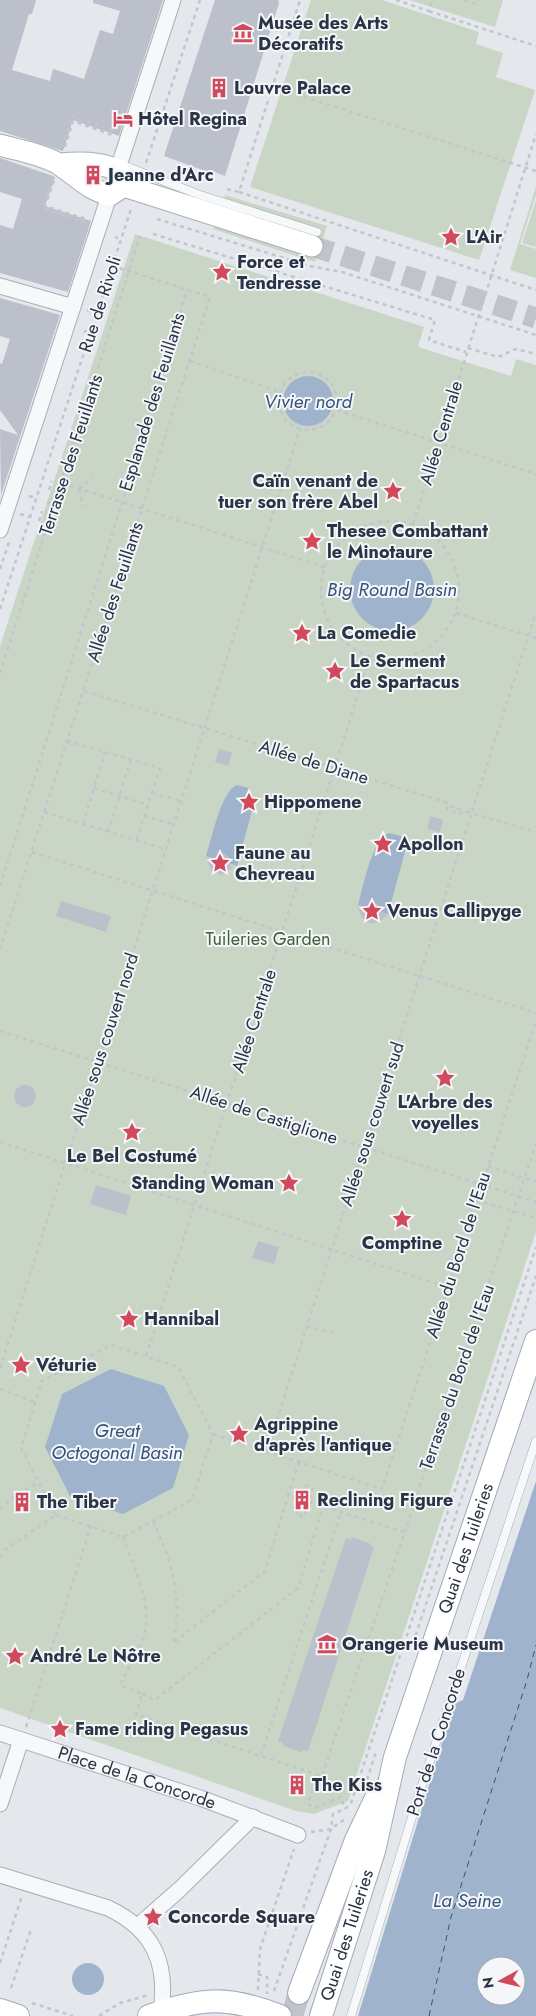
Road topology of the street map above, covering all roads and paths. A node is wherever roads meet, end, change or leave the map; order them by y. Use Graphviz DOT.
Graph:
graph roads {
  1 [pos="173,0"];
  2 [pos="200,0"];
  3 [pos="300,0"];
  4 [pos="396,0"];
  5 [pos="432,0"];
  6 [pos="464,0"];
  7 [pos="477,0"];
  8 [pos="429,11"];
  9 [pos="536,46"];
  10 [pos="273,87"];
  11 [pos="121,132"];
  12 [pos="536,134"];
  13 [pos="119,137"];
  14 [pos="0,145"];
  15 [pos="58,163"];
  16 [pos="526,167"];
  17 [pos="536,171"];
  18 [pos="126,180"];
  19 [pos="227,189"];
  20 [pos="239,192"];
  21 [pos="157,219"];
  22 [pos="92,221"];
  23 [pos="86,223"];
  24 [pos="153,234"];
  25 [pos="140,236"];
  26 [pos="314,239"];
  27 [pos="120,268"];
  28 [pos="129,272"];
  29 [pos="492,276"];
  30 [pos="0,286"];
  31 [pos="186,290"];
  32 [pos="536,290"];
  33 [pos="78,308"];
  34 [pos="97,314"];
  35 [pos="478,315"];
  36 [pos="536,335"];
  37 [pos="468,348"];
  38 [pos="466,352"];
  39 [pos="536,354"];
  40 [pos="190,361"];
  41 [pos="280,392"];
  42 [pos="336,410"];
  43 [pos="300,429"];
  44 [pos="439,443"];
  45 [pos="536,474"];
  46 [pos="92,477"];
  47 [pos="52,481"];
  48 [pos="62,483"];
  49 [pos="79,489"];
  50 [pos="49,490"];
  51 [pos="47,502"];
  52 [pos="122,503"];
  53 [pos="55,505"];
  54 [pos="83,506"];
  55 [pos="3,509"];
  56 [pos="142,509"];
  57 [pos="42,511"];
  58 [pos="39,521"];
  59 [pos="413,524"];
  60 [pos="0,530"];
  61 [pos="261,547"];
  62 [pos="324,567"];
  63 [pos="0,609"];
  64 [pos="536,612"];
  65 [pos="456,613"];
  66 [pos="528,636"];
  67 [pos="536,638"];
  68 [pos="370,657"];
  69 [pos="0,674"];
  70 [pos="84,691"];
  71 [pos="204,728"];
  72 [pos="68,740"];
  73 [pos="105,752"];
  74 [pos="131,759"];
  75 [pos="335,768"];
  76 [pos="94,788"];
  77 [pos="152,793"];
  78 [pos="119,796"];
  79 [pos="181,801"];
  80 [pos="148,805"];
  81 [pos="450,806"];
  82 [pos="464,811"];
  83 [pos="44,812"];
  84 [pos="471,814"];
  85 [pos="144,816"];
  86 [pos="82,824"];
  87 [pos="173,824"];
  88 [pos="108,832"];
  89 [pos="536,832"];
  90 [pos="136,841"];
  91 [pos="165,850"];
  92 [pos="32,852"];
  93 [pos="0,886"];
  94 [pos="152,891"];
  95 [pos="282,932"];
  96 [pos="0,949"];
  97 [pos="419,976"];
  98 [pos="536,1014"];
  99 [pos="536,1021"];
  100 [pos="0,1031"];
  101 [pos="98,1062"];
  102 [pos="227,1103"];
  103 [pos="0,1142"];
  104 [pos="536,1144"];
  105 [pos="364,1147"];
  106 [pos="65,1164"];
  107 [pos="488,1166"];
  108 [pos="525,1178"];
  109 [pos="536,1182"];
  110 [pos="482,1184"];
  111 [pos="519,1196"];
  112 [pos="476,1200"];
  113 [pos="536,1202"];
  114 [pos="194,1206"];
  115 [pos="514,1211"];
  116 [pos="536,1218"];
  117 [pos="536,1247"];
  118 [pos="332,1250"];
  119 [pos="536,1276"];
  120 [pos="447,1287"];
  121 [pos="307,1326"];
  122 [pos="333,1333"];
  123 [pos="536,1341"];
  124 [pos="146,1356"];
  125 [pos="0,1368"];
  126 [pos="0,1389"];
  127 [pos="35,1402"];
  128 [pos="213,1434"];
  129 [pos="536,1441"];
  130 [pos="267,1451"];
  131 [pos="299,1462"];
  132 [pos="39,1482"];
  133 [pos="288,1496"];
  134 [pos="300,1500"];
  135 [pos="309,1502"];
  136 [pos="323,1506"];
  137 [pos="0,1509"];
  138 [pos="341,1512"];
  139 [pos="56,1515"];
  140 [pos="153,1521"];
  141 [pos="91,1526"];
  142 [pos="404,1532"];
  143 [pos="123,1537"];
  144 [pos="0,1557"];
  145 [pos="410,1652"];
  146 [pos="142,1694"];
  147 [pos="0,1733"];
  148 [pos="21,1740"];
  149 [pos="386,1752"];
  150 [pos="261,1755"];
  151 [pos="318,1774"];
  152 [pos="365,1784"];
  153 [pos="0,1804"];
  154 [pos="345,1809"];
  155 [pos="252,1817"];
  156 [pos="331,1829"];
  157 [pos="298,1835"];
  158 [pos="0,1875"];
  159 [pos="27,1883"];
  160 [pos="138,1926"];
  161 [pos="32,1927"];
  162 [pos="0,1963"];
  163 [pos="258,1974"];
  164 [pos="11,1988"];
  165 [pos="274,1991"];
  166 [pos="299,1993"];
  167 [pos="267,1994"];
  168 [pos="248,2005"];
  169 [pos="22,2008"];
  170 [pos="0,2010"];
  171 [pos="156,2014"];
  172 [pos="73,2016"];
  173 [pos="280,2016"];
  174 [pos="321,2016"];
  175 [pos="351,2016"];
  1 -- 18 [label="street, Rue de Rivoli"];
  2 -- 18 [label="path, Rue de Rivoli"];
  3 -- 10 [label="path"];
  4 -- 8 [label="path"];
  5 -- 8 [label="path"];
  6 -- 7 [label="path"];
  8 -- 9 [label="path"];
  10 -- 16 [label="path"];
  10 -- 20 [label="path"];
  11 -- 15 [label="path"];
  12 -- 16 [label="path, Allée Centrale"];
  13 -- 15 [label="path"];
  14 -- 15 [label="main road"];
  15 -- 18 [label="main road"];
  15 -- 22 [label="path"];
  15 -- 23 [label="path"];
  16 -- 17 [label="path"];
  16 -- 29 [label="path, Allée Centrale"];
  18 -- 26 [label="main road"];
  18 -- 33 [label="street, Rue de Rivoli"];
  18 -- 34 [label="path, Rue de Rivoli"];
  19 -- 20 [label="path"];
  20 -- 29 [label="path"];
  21 -- 35 [label="path"];
  24 -- 38 [label="path"];
  25 -- 28 [label="path, Terrasse des Feuillants"];
  27 -- 28 [label="path, Allée des Feuillants"];
  28 -- 31 [label="path, Allée des Feuillants"];
  28 -- 48 [label="path, Terrasse des Feuillants"];
  29 -- 32 [label="path"];
  29 -- 35 [label="path, Allée Centrale"];
  30 -- 33 [label="street"];
  31 -- 40 [label="path, Allée des Feuillants"];
  31 -- 52 [label="path, Esplanade des Feuillants"];
  33 -- 34 [label="path"];
  33 -- 55 [label="street, Rue de Rivoli"];
  34 -- 63 [label="path, Rue de Rivoli"];
  35 -- 36 [label="path"];
  35 -- 37 [label="path, Allée Centrale"];
  37 -- 38 [label="path, Allée Centrale"];
  37 -- 39 [label="path"];
  38 -- 44 [label="path, Allée Centrale"];
  40 -- 41 [label="path"];
  40 -- 56 [label="path, Allée des Feuillants"];
  41 -- 42 [label="path"];
  41 -- 43 [label="path"];
  42 -- 43 [label="path"];
  42 -- 44 [label="path"];
  43 -- 61 [label="path, Allée sous couvert nord"];
  44 -- 45 [label="path"];
  44 -- 59 [label="path, Allée Centrale"];
  46 -- 49 [label="path"];
  47 -- 50 [label="path"];
  48 -- 49 [label="path"];
  48 -- 53 [label="path, Terrasse des Feuillants"];
  49 -- 52 [label="path"];
  49 -- 54 [label="path"];
  51 -- 53 [label="path"];
  52 -- 56 [label="path"];
  52 -- 93 [label="path, Esplanade des Feuillants"];
  53 -- 69 [label="path, Terrasse des Feuillants"];
  55 -- 60 [label="street, Rue de Rivoli"];
  56 -- 61 [label="path"];
  56 -- 70 [label="path, Allée des Feuillants"];
  57 -- 58 [label="path"];
  59 -- 62 [label="path"];
  59 -- 65 [label="path"];
  61 -- 62 [label="path"];
  61 -- 71 [label="path, Allée sous couvert nord"];
  62 -- 68 [label="path"];
  64 -- 66 [label="path, Allée sous couvert sud"];
  65 -- 66 [label="path"];
  65 -- 68 [label="path"];
  66 -- 67 [label="path"];
  66 -- 84 [label="path, Allée sous couvert sud"];
  68 -- 75 [label="path, Allée Centrale"];
  70 -- 71 [label="path, Allée de Diane"];
  70 -- 72 [label="path, Allée des Feuillants"];
  71 -- 75 [label="path, Allée de Diane"];
  71 -- 79 [label="path, Allée sous couvert nord"];
  72 -- 73 [label="path"];
  72 -- 83 [label="path, Allée des Feuillants"];
  73 -- 74 [label="path"];
  73 -- 76 [label="path"];
  74 -- 77 [label="path"];
  74 -- 78 [label="path"];
  75 -- 82 [label="path, Allée de Diane"];
  75 -- 95 [label="path, Allée Centrale"];
  76 -- 78 [label="path"];
  76 -- 86 [label="path"];
  77 -- 79 [label="path"];
  77 -- 80 [label="path"];
  78 -- 80 [label="path"];
  78 -- 88 [label="path"];
  79 -- 87 [label="path, Allée sous couvert nord"];
  80 -- 85 [label="path"];
  81 -- 82 [label="path"];
  82 -- 84 [label="path, Allée de Diane"];
  83 -- 86 [label="path"];
  83 -- 92 [label="path, Allée des Feuillants"];
  84 -- 89 [label="path, Allée de Diane"];
  84 -- 97 [label="path, Allée sous couvert sud"];
  85 -- 87 [label="path"];
  85 -- 90 [label="path"];
  86 -- 88 [label="path"];
  87 -- 91 [label="path, Allée sous couvert nord"];
  88 -- 90 [label="path"];
  90 -- 91 [label="path"];
  91 -- 94 [label="path, Allée sous couvert nord"];
  92 -- 94 [label="path"];
  92 -- 96 [label="path, Allée des Feuillants"];
  94 -- 95 [label="path"];
  94 -- 101 [label="path, Allée sous couvert nord"];
  95 -- 97 [label="path"];
  95 -- 102 [label="path, Allée Centrale"];
  97 -- 98 [label="path"];
  97 -- 105 [label="path, Allée sous couvert sud"];
  99 -- 107 [label="path, Allée du Bord de l'Eau"];
  100 -- 101 [label="path, Allée de Castiglione"];
  101 -- 102 [label="path, Allée de Castiglione"];
  101 -- 106 [label="path, Allée sous couvert nord"];
  102 -- 105 [label="path, Allée de Castiglione"];
  102 -- 114 [label="path, Allée Centrale"];
  103 -- 106 [label="path"];
  104 -- 108 [label="path, Terrasse du Bord de l'Eau"];
  105 -- 110 [label="path, Allée de Castiglione"];
  105 -- 118 [label="path, Allée sous couvert sud"];
  106 -- 114 [label="path"];
  106 -- 125 [label="path, Allée sous couvert nord"];
  107 -- 108 [label="path"];
  107 -- 110 [label="path, Allée du Bord de l'Eau"];
  108 -- 109 [label="path"];
  108 -- 111 [label="path, Terrasse du Bord de l'Eau"];
  110 -- 111 [label="path, Allée de Castiglione"];
  110 -- 112 [label="path, Allée du Bord de l'Eau"];
  111 -- 113 [label="path, Allée de Castiglione"];
  111 -- 115 [label="path, Terrasse du Bord de l'Eau"];
  112 -- 115 [label="path"];
  112 -- 120 [label="path, Allée du Bord de l'Eau"];
  114 -- 118 [label="path"];
  114 -- 124 [label="path, Allée Centrale"];
  115 -- 116 [label="path"];
  115 -- 142 [label="path, Terrasse du Bord de l'Eau"];
  117 -- 154 [label="path, Quai des Tuileries"];
  118 -- 120 [label="path"];
  118 -- 121 [label="path, Allée sous couvert sud"];
  119 -- 145 [label="path, Quai des Tuileries"];
  120 -- 131 [label="path, Allée du Bord de l'Eau"];
  121 -- 122 [label="path"];
  121 -- 130 [label="path, Allée sous couvert sud"];
  123 -- 149 [label="main road, Quai des Tuileries"];
  124 -- 127 [label="path"];
  124 -- 128 [label="path"];
  126 -- 127 [label="path"];
  127 -- 132 [label="path"];
  128 -- 130 [label="path"];
  128 -- 140 [label="path"];
  129 -- 175 [label="lane, Port de la Concorde"];
  130 -- 131 [label="path"];
  131 -- 133 [label="path"];
  132 -- 137 [label="path"];
  132 -- 139 [label="path"];
  133 -- 134 [label="path"];
  133 -- 140 [label="path"];
  134 -- 135 [label="path"];
  134 -- 135 [label="path"];
  135 -- 136 [label="path"];
  136 -- 138 [label="path"];
  136 -- 146 [label="path"];
  138 -- 142 [label="path"];
  138 -- 150 [label="path"];
  139 -- 141 [label="path"];
  139 -- 144 [label="path"];
  140 -- 143 [label="path"];
  141 -- 143 [label="path"];
  141 -- 148 [label="path"];
  142 -- 151 [label="path, Terrasse du Bord de l'Eau"];
  143 -- 146 [label="path"];
  146 -- 150 [label="path"];
  147 -- 148 [label="street, Place de la Concorde"];
  148 -- 153 [label="street"];
  148 -- 155 [label="street, Place de la Concorde"];
  149 -- 152 [label="path"];
  149 -- 166 [label="main road"];
  149 -- 174 [label="main road, Quai des Tuileries"];
  150 -- 151 [label="path"];
  151 -- 154 [label="path"];
  154 -- 156 [label="path, Quai des Tuileries"];
  155 -- 157 [label="street, Place de la Concorde"];
  155 -- 160 [label="street"];
  156 -- 157 [label="path"];
  156 -- 165 [label="path"];
  157 -- 163 [label="path"];
  158 -- 159 [label="street"];
  159 -- 160 [label="street"];
  159 -- 162 [label="path"];
  160 -- 171 [label="street"];
  161 -- 164 [label="path"];
  163 -- 167 [label="path"];
  163 -- 168 [label="path"];
  168 -- 171 [label="main road"];
  168 -- 173 [label="main road"];
  169 -- 170 [label="main road"];
  169 -- 172 [label="path"];
}
